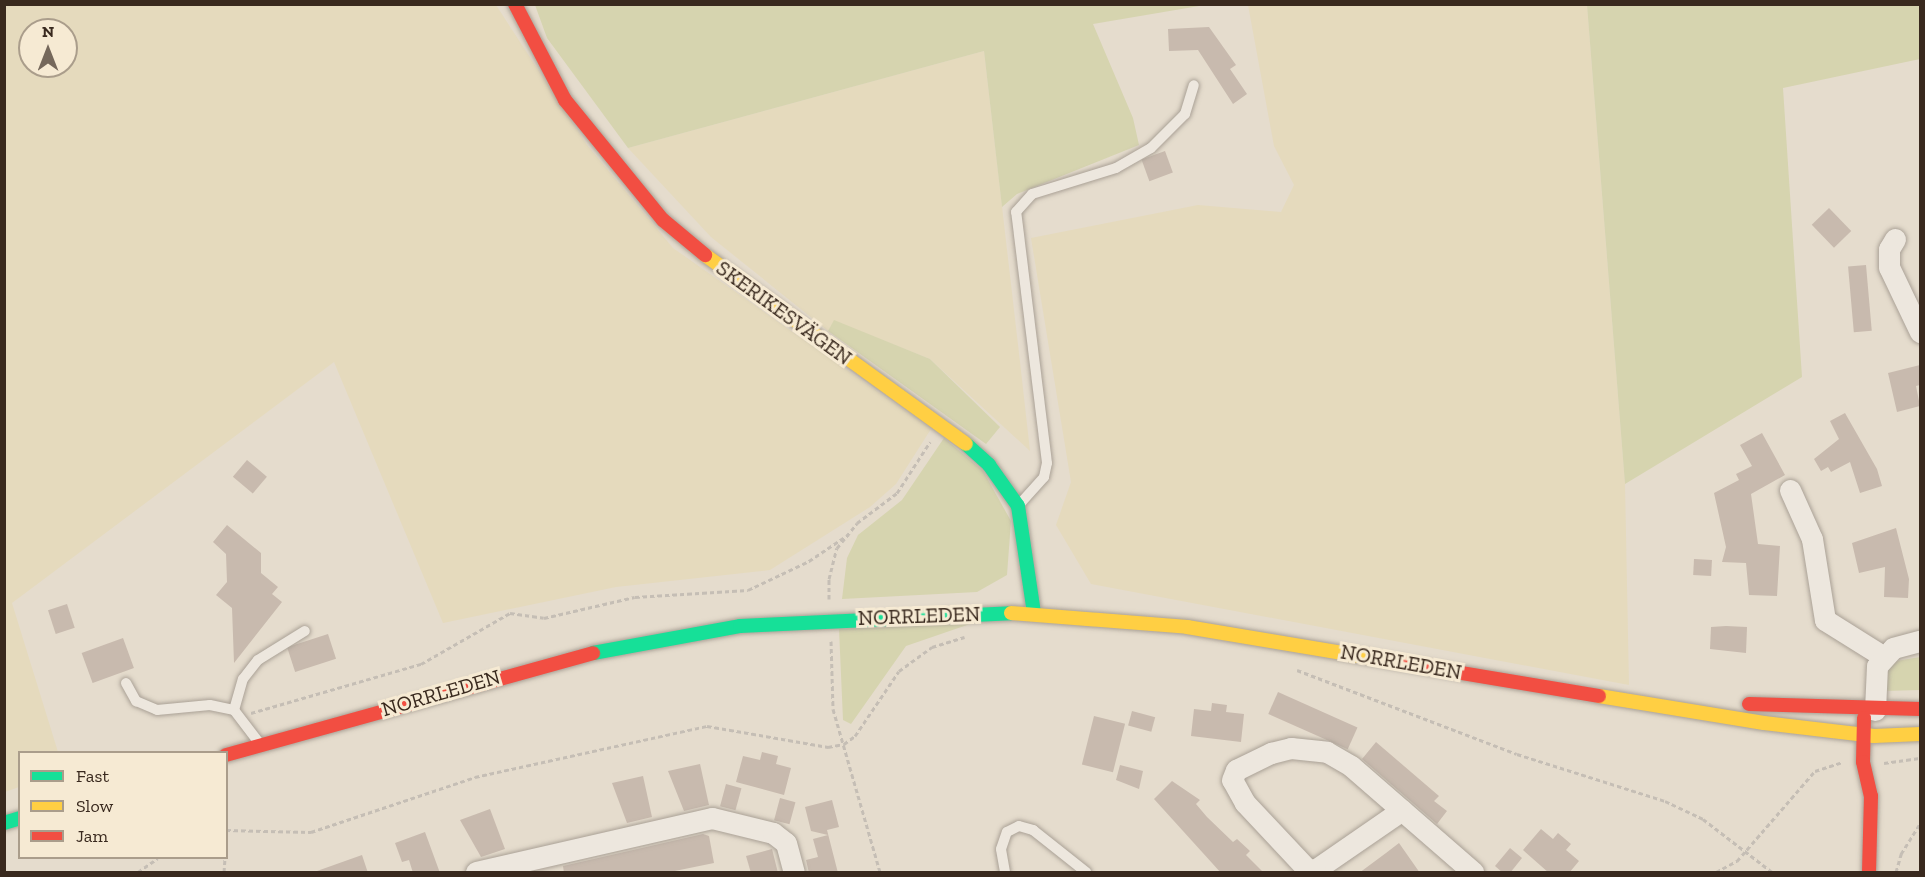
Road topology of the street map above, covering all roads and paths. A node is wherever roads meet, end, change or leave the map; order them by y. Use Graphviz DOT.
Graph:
graph roads {
  1 [pos="515,4"];
  2 [pos="1194,85"];
  3 [pos="1895,239"];
  4 [pos="1920,332"];
  5 [pos="943,423"];
  6 [pos="1790,490"];
  7 [pos="1018,506"];
  8 [pos="849,534"];
  9 [pos="830,604"];
  10 [pos="1034,613"];
  11 [pos="304,631"];
  12 [pos="830,632"];
  13 [pos="972,636"];
  14 [pos="1920,641"];
  15 [pos="1884,657"];
  16 [pos="1291,668"];
  17 [pos="126,683"];
  18 [pos="1621,699"];
  19 [pos="1920,709"];
  20 [pos="1876,710"];
  21 [pos="237,713"];
  22 [pos="1920,734"];
  23 [pos="1863,735"];
  24 [pos="1888,735"];
  25 [pos="844,744"];
  26 [pos="260,745"];
  27 [pos="228,754"];
  28 [pos="1884,758"];
  29 [pos="1920,758"];
  30 [pos="1863,762"];
  31 [pos="1871,796"];
  32 [pos="1402,810"];
  33 [pos="1920,824"];
  34 [pos="228,830"];
  35 [pos="1748,849"];
  36 [pos="157,859"];
  37 [pos="138,873"];
  38 [pos="476,873"];
  39 [pos="794,873"];
  40 [pos="880,873"];
  41 [pos="1005,873"];
  42 [pos="1086,873"];
  43 [pos="1473,873"];
  44 [pos="1716,873"];
  45 [pos="1772,873"];
  46 [pos="1869,873"];
  47 [pos="1896,873"];
  1 -- 5 [label="main road, SKERIKESVÄGEN"];
  2 -- 7 [label="lane"];
  3 -- 4 [label="street"];
  5 -- 7 [label="main road, SKERIKESVÄGEN"];
  5 -- 8 [label="path"];
  6 -- 15 [label="street"];
  7 -- 10 [label="main road, SKERIKESVÄGEN"];
  8 -- 9 [label="path"];
  8 -- 21 [label="path"];
  10 -- 18 [label="main road, NORRLEDEN"];
  10 -- 26 [label="main road, NORRLEDEN"];
  11 -- 21 [label="lane"];
  12 -- 25 [label="path"];
  13 -- 25 [label="path"];
  14 -- 15 [label="street"];
  15 -- 20 [label="street"];
  16 -- 35 [label="path"];
  17 -- 21 [label="lane"];
  18 -- 20 [label="main road, NORRLEDEN"];
  18 -- 23 [label="main road, NORRLEDEN"];
  19 -- 20 [label="main road, NORRLEDEN"];
  20 -- 23 [label="main road"];
  20 -- 24 [label="main road"];
  21 -- 26 [label="lane"];
  22 -- 24 [label="main road, NORRLEDEN"];
  23 -- 24 [label="main road, NORRLEDEN"];
  23 -- 30 [label="main road"];
  24 -- 28 [label="main road"];
  25 -- 34 [label="path"];
  25 -- 40 [label="path"];
  26 -- 27 [label="main road, NORRLEDEN"];
  28 -- 29 [label="path"];
  28 -- 30 [label="path"];
  28 -- 31 [label="main road"];
  30 -- 31 [label="main road"];
  30 -- 35 [label="path"];
  31 -- 46 [label="main road"];
  32 -- 32 [label="street"];
  32 -- 43 [label="street"];
  33 -- 47 [label="path"];
  35 -- 44 [label="path"];
  35 -- 45 [label="path"];
  36 -- 37 [label="path"];
  38 -- 39 [label="street"];
  41 -- 42 [label="lane"];
}
